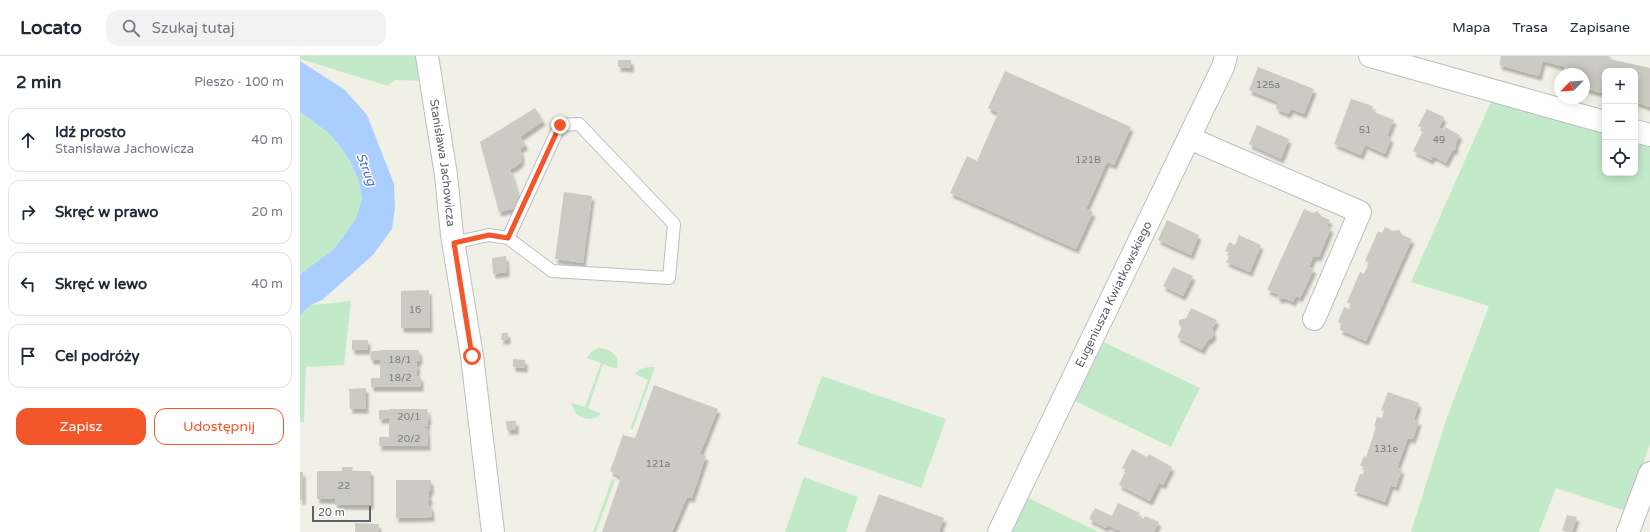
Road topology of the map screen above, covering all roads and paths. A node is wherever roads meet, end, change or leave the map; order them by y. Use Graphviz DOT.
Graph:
graph roads {
  1 [pos="427,56"];
  2 [pos="1226,56"];
  3 [pos="1370,56"];
  4 [pos="1602,121"];
  5 [pos="1638,132"];
  6 [pos="1650,135"];
  7 [pos="1189,138"];
  8 [pos="508,238"];
  9 [pos="454,243"];
  10 [pos="1314,319"];
  11 [pos="1650,473"];
  12 [pos="493,532"];
  13 [pos="999,532"];
  14 [pos="1628,532"];
  1 -- 9 [label="street, Stanisława Jachowicza"];
  2 -- 7 [label="street, Eugeniusza Kwiatkowskiego"];
  3 -- 4 [label="street"];
  5 -- 6 [label="street"];
  7 -- 10 [label="street"];
  7 -- 13 [label="street, Eugeniusza Kwiatkowskiego"];
  8 -- 8 [label="lane"];
  8 -- 9 [label="lane"];
  9 -- 12 [label="street, Stanisława Jachowicza"];
  11 -- 14 [label="street"];
}
